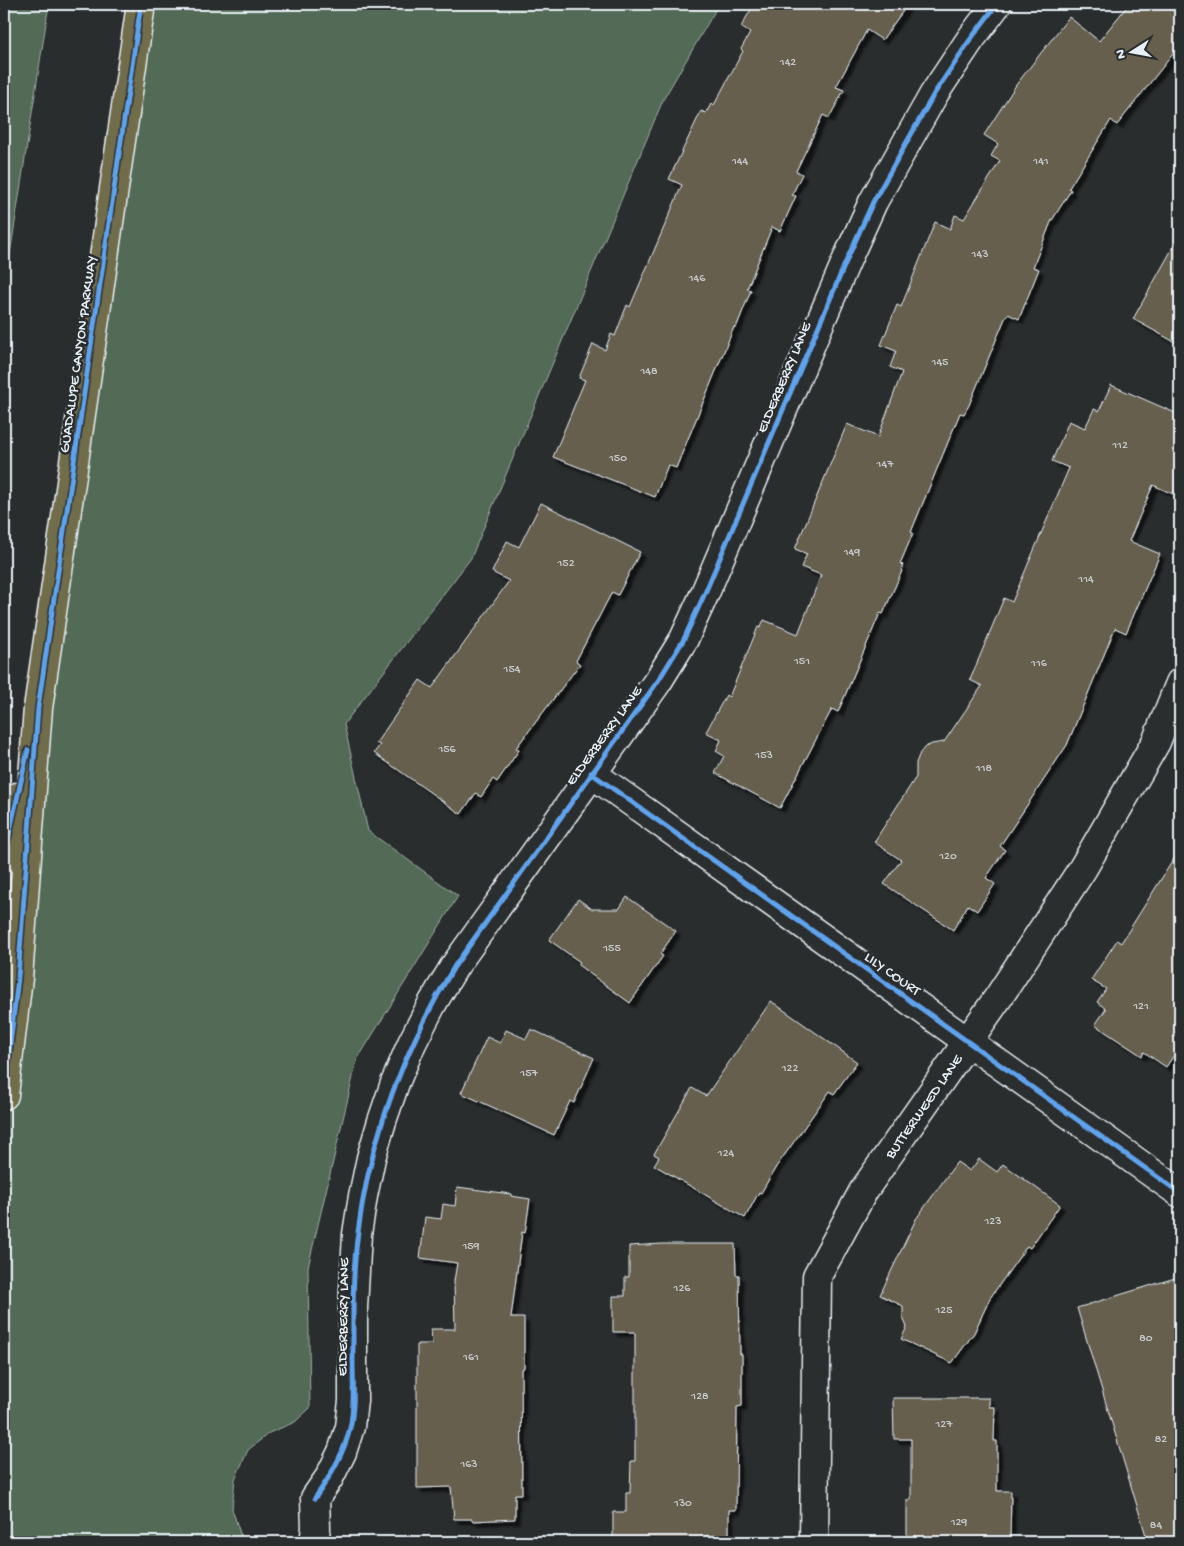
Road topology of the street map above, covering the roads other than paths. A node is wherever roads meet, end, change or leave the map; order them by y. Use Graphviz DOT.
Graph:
graph roads {
  1 [pos="140,4"];
  2 [pos="997,4"];
  3 [pos="1180,682"];
  4 [pos="38,708"];
  5 [pos="591,773"];
  6 [pos="4,857"];
  7 [pos="968,1042"];
  8 [pos="4,1095"];
  9 [pos="1180,1193"];
  10 [pos="314,1542"];
  11 [pos="814,1542"];
  1 -- 4 [label="main road, GUADALUPE CANYON PARKWAY"];
  2 -- 5 [label="street, ELDERBERRY LANE"];
  3 -- 7 [label="street, BUTTERWEED LANE"];
  4 -- 6 [label="main road, GUADALUPE CANYON PARKWAY"];
  4 -- 8 [label="main road, GUADALUPE CANYON PARKWAY"];
  5 -- 7 [label="street, LILY COURT"];
  5 -- 10 [label="street, ELDERBERRY LANE"];
  7 -- 9 [label="street, LILY COURT"];
  7 -- 11 [label="street, BUTTERWEED LANE"];
}
